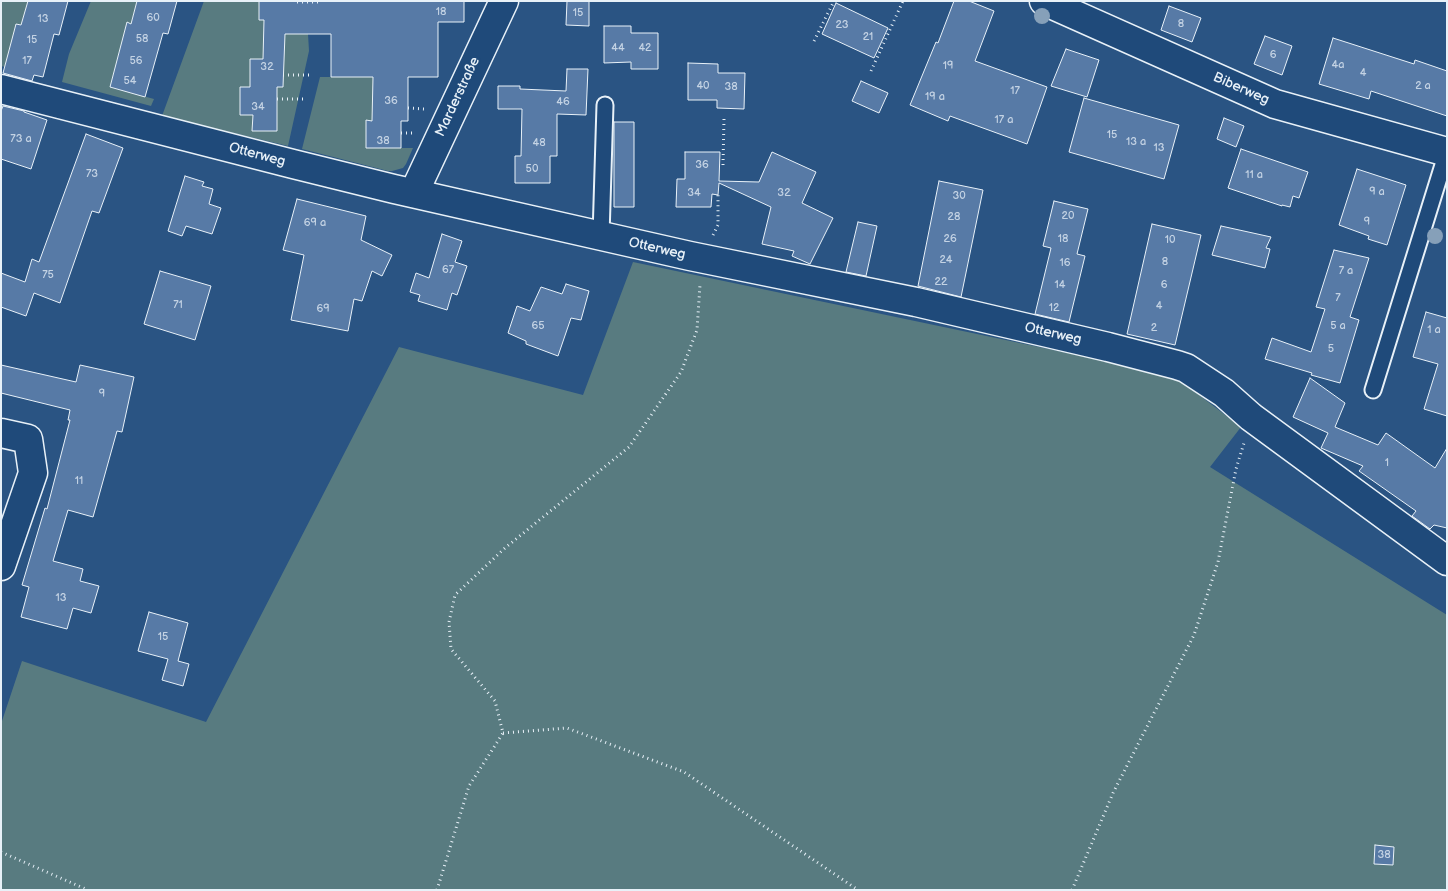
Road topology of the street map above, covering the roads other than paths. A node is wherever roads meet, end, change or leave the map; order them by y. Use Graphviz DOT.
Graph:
graph roads {
  1 [pos="504,1"];
  2 [pos="1044,1"];
  3 [pos="1,89"];
  4 [pos="605,105"];
  5 [pos="1447,152"];
  6 [pos="414,193"];
  7 [pos="601,236"];
  8 [pos="1373,390"];
  9 [pos="1,433"];
  10 [pos="1447,561"];
  11 [pos="1,566"];
  1 -- 6 [label="street, Marderstraße"];
  2 -- 5 [label="street, Biberweg"];
  3 -- 6 [label="street, Otterweg"];
  4 -- 7 [label="lane"];
  5 -- 8 [label="lane"];
  6 -- 7 [label="street, Otterweg"];
  7 -- 10 [label="street, Otterweg"];
  9 -- 11 [label="street"];
}
